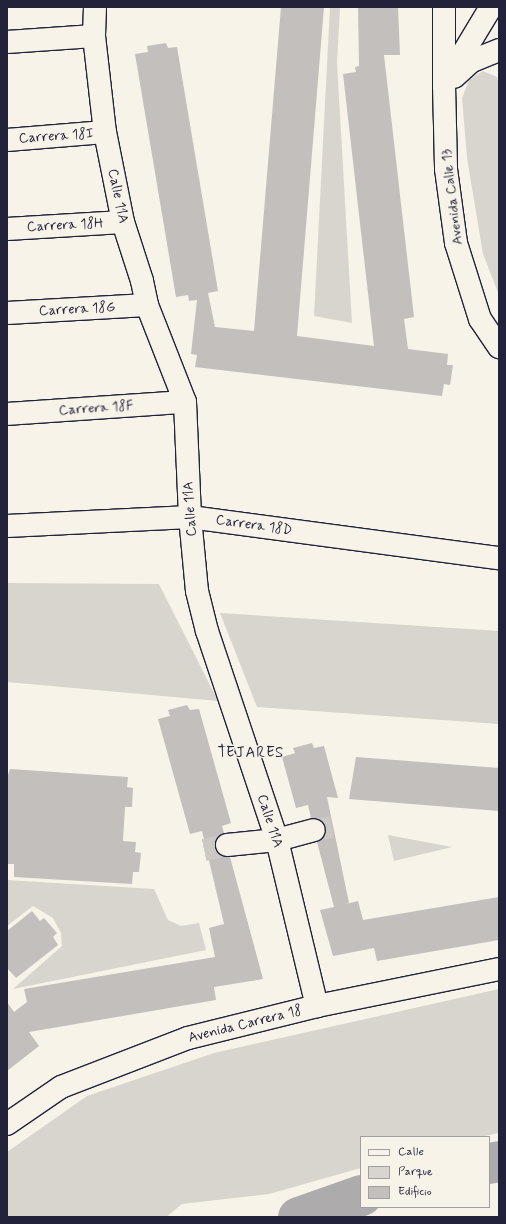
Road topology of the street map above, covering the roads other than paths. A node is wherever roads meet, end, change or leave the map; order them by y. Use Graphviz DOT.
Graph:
graph roads {
  1 [pos="95,7"];
  2 [pos="444,7"];
  3 [pos="491,7"];
  4 [pos="94,36"];
  5 [pos="7,42"];
  6 [pos="499,50"];
  7 [pos="444,85"];
  8 [pos="105,132"];
  9 [pos="7,140"];
  10 [pos="123,222"];
  11 [pos="7,228"];
  12 [pos="147,305"];
  13 [pos="7,313"];
  14 [pos="499,347"];
  15 [pos="184,402"];
  16 [pos="7,414"];
  17 [pos="190,517"];
  18 [pos="7,526"];
  19 [pos="499,558"];
  20 [pos="314,830"];
  21 [pos="277,840"];
  22 [pos="227,845"];
  23 [pos="499,969"];
  24 [pos="317,1006"];
  25 [pos="7,1124"];
  1 -- 4 [label="street, Calle 11A"];
  2 -- 7 [label="street, Avenida Calle 13"];
  3 -- 7 [label="street"];
  4 -- 5 [label="street"];
  4 -- 8 [label="street, Calle 11A"];
  6 -- 7 [label="street"];
  7 -- 14 [label="street, Avenida Calle 13"];
  8 -- 9 [label="street, Carrera 18I"];
  8 -- 10 [label="street, Calle 11A"];
  10 -- 11 [label="street, Carrera 18H"];
  10 -- 12 [label="street, Calle 11A"];
  12 -- 13 [label="street, Carrera 18G"];
  12 -- 15 [label="street, Calle 11A"];
  15 -- 16 [label="street, Carrera 18F"];
  15 -- 17 [label="street, Calle 11A"];
  17 -- 18 [label="street, Carrera 18D"];
  17 -- 19 [label="street, Carrera 18D"];
  17 -- 21 [label="street, Calle 11A"];
  20 -- 21 [label="street"];
  21 -- 22 [label="street"];
  21 -- 24 [label="street, Calle 11A"];
  23 -- 24 [label="street, Avenida Carrera 18"];
  24 -- 25 [label="street, Avenida Carrera 18"];
}
